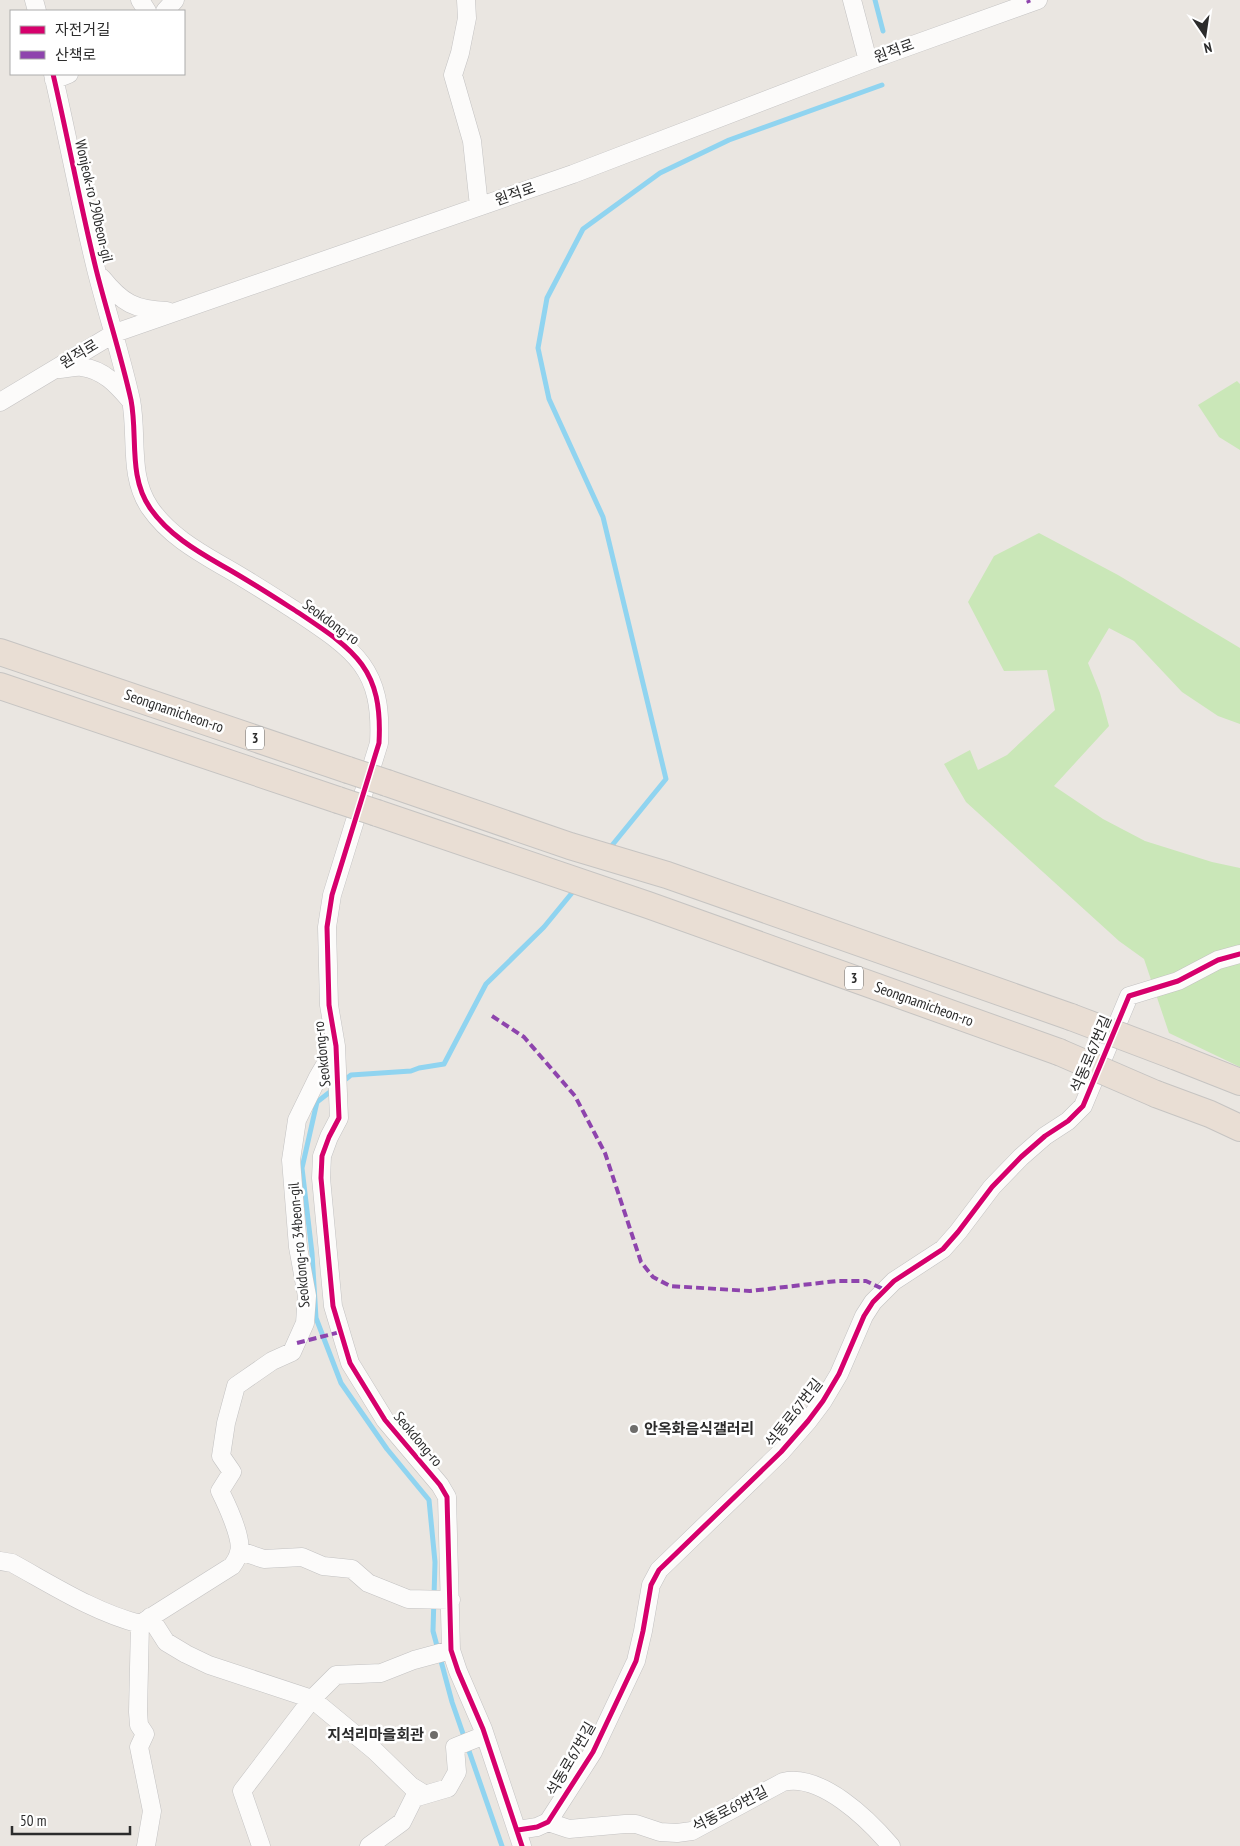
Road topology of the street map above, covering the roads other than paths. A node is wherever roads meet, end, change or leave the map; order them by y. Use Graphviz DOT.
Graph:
graph roads {
  1 [pos="175,0"];
  2 [pos="466,0"];
  3 [pos="852,0"];
  4 [pos="1038,0"];
  5 [pos="166,10"];
  6 [pos="868,61"];
  7 [pos="59,76"];
  8 [pos="479,206"];
  9 [pos="96,270"];
  10 [pos="175,312"];
  11 [pos="115,333"];
  12 [pos="53,370"];
  13 [pos="0,402"];
  14 [pos="131,402"];
  15 [pos="0,652"];
  16 [pos="0,686"];
  17 [pos="1240,954"];
  18 [pos="336,1046"];
  19 [pos="1240,1082"];
  20 [pos="1240,1128"];
  21 [pos="240,1551"];
  22 [pos="0,1561"];
  23 [pos="447,1600"];
  24 [pos="145,1621"];
  25 [pos="442,1653"];
  26 [pos="312,1700"];
  27 [pos="481,1737"];
  28 [pos="424,1794"];
  29 [pos="548,1822"];
  30 [pos="520,1838"];
  31 [pos="146,1846"];
  32 [pos="261,1846"];
  33 [pos="369,1846"];
  34 [pos="891,1846"];
  1 -- 5 [label="street"];
  2 -- 8 [label="street"];
  3 -- 6 [label="street"];
  4 -- 6 [label="street, 원적로"];
  6 -- 8 [label="street, 원적로"];
  7 -- 9 [label="street, Wonjeok-ro 290beon-gil"];
  8 -- 10 [label="street, 원적로"];
  9 -- 10 [label="street"];
  9 -- 11 [label="street, Wonjeok-ro 290beon-gil"];
  10 -- 11 [label="street, 원적로"];
  11 -- 12 [label="street, 원적로"];
  11 -- 14 [label="street, Seokdong-ro"];
  12 -- 13 [label="street, 원적로"];
  12 -- 14 [label="street"];
  14 -- 18 [label="street, Seokdong-ro"];
  15 -- 19 [label="highway, Seongnamicheon-ro / 3, bridge"];
  16 -- 20 [label="highway, Seongnamicheon-ro / 3, bridge"];
  17 -- 29 [label="street, 석동로67번길"];
  18 -- 21 [label="street, Seokdong-ro 34beon-gil"];
  18 -- 23 [label="street, Seokdong-ro"];
  21 -- 23 [label="street"];
  21 -- 24 [label="street"];
  22 -- 24 [label="street"];
  23 -- 25 [label="street, Seokdong-ro"];
  24 -- 26 [label="street"];
  24 -- 31 [label="street"];
  25 -- 26 [label="street"];
  25 -- 27 [label="street, Seokdong-ro"];
  26 -- 28 [label="street"];
  26 -- 32 [label="street"];
  27 -- 28 [label="street"];
  27 -- 30 [label="street, Seokdong-ro"];
  28 -- 33 [label="street"];
  29 -- 30 [label="street"];
  29 -- 34 [label="street, 석동로69번길"];
}
